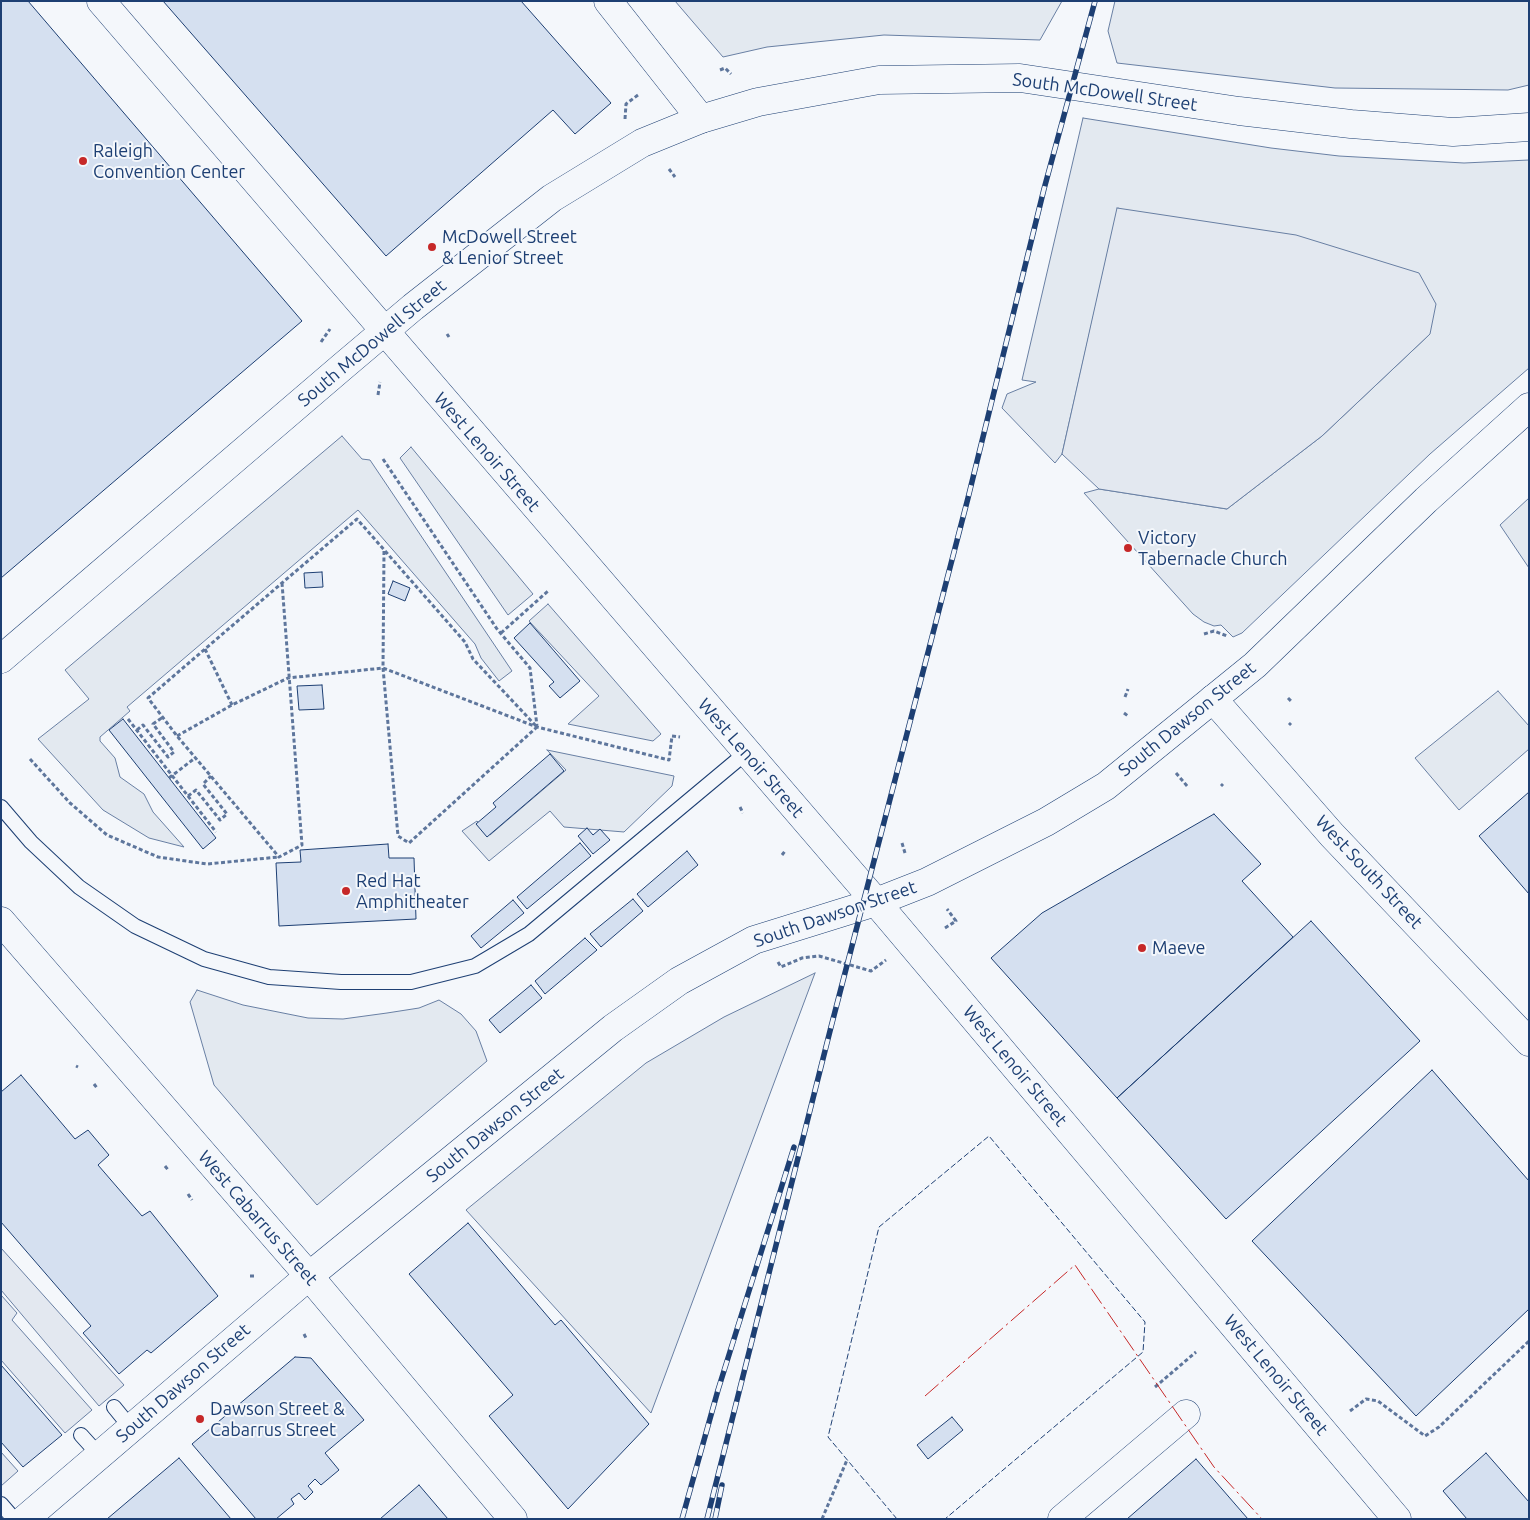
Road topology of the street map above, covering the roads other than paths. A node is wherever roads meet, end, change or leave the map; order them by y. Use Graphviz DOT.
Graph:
graph roads {
  1 [pos="101,1"];
  2 [pos="608,1"];
  3 [pos="702,119"];
  4 [pos="1529,127"];
  5 [pos="385,332"];
  6 [pos="1529,407"];
  7 [pos="1,659"];
  8 [pos="1213,699"];
  9 [pos="747,752"];
  10 [pos="1,807"];
  11 [pos="876,902"];
  12 [pos="1,921"];
  13 [pos="1529,1042"];
  14 [pos="309,1276"];
  15 [pos="114,1408"];
  16 [pos="1186,1414"];
  17 [pos="131,1428"];
  18 [pos="1,1504"];
  19 [pos="14,1519"];
  20 [pos="25,1519"];
  21 [pos="513,1519"];
  22 [pos="1062,1519"];
  23 [pos="1398,1519"];
  1 -- 5 [label="main road, West Lenoir Street"];
  2 -- 3 [label="main road"];
  3 -- 4 [label="main road, South McDowell Street"];
  3 -- 5 [label="main road, South McDowell Street"];
  5 -- 7 [label="main road, South McDowell Street"];
  5 -- 9 [label="main road, West Lenoir Street"];
  6 -- 8 [label="main road, South Dawson Street"];
  8 -- 11 [label="main road, South Dawson Street"];
  8 -- 13 [label="main road, West South Street"];
  9 -- 10 [label="lane"];
  9 -- 11 [label="main road, West Lenoir Street"];
  11 -- 14 [label="main road, South Dawson Street"];
  11 -- 23 [label="main road, West Lenoir Street"];
  12 -- 14 [label="main road, West Cabarrus Street"];
  14 -- 17 [label="main road, South Dawson Street"];
  14 -- 21 [label="main road, West Cabarrus Street"];
  15 -- 17 [label="lane"];
  16 -- 22 [label="main road"];
  17 -- 20 [label="main road, South Dawson Street"];
  18 -- 19 [label="lane"];
}
